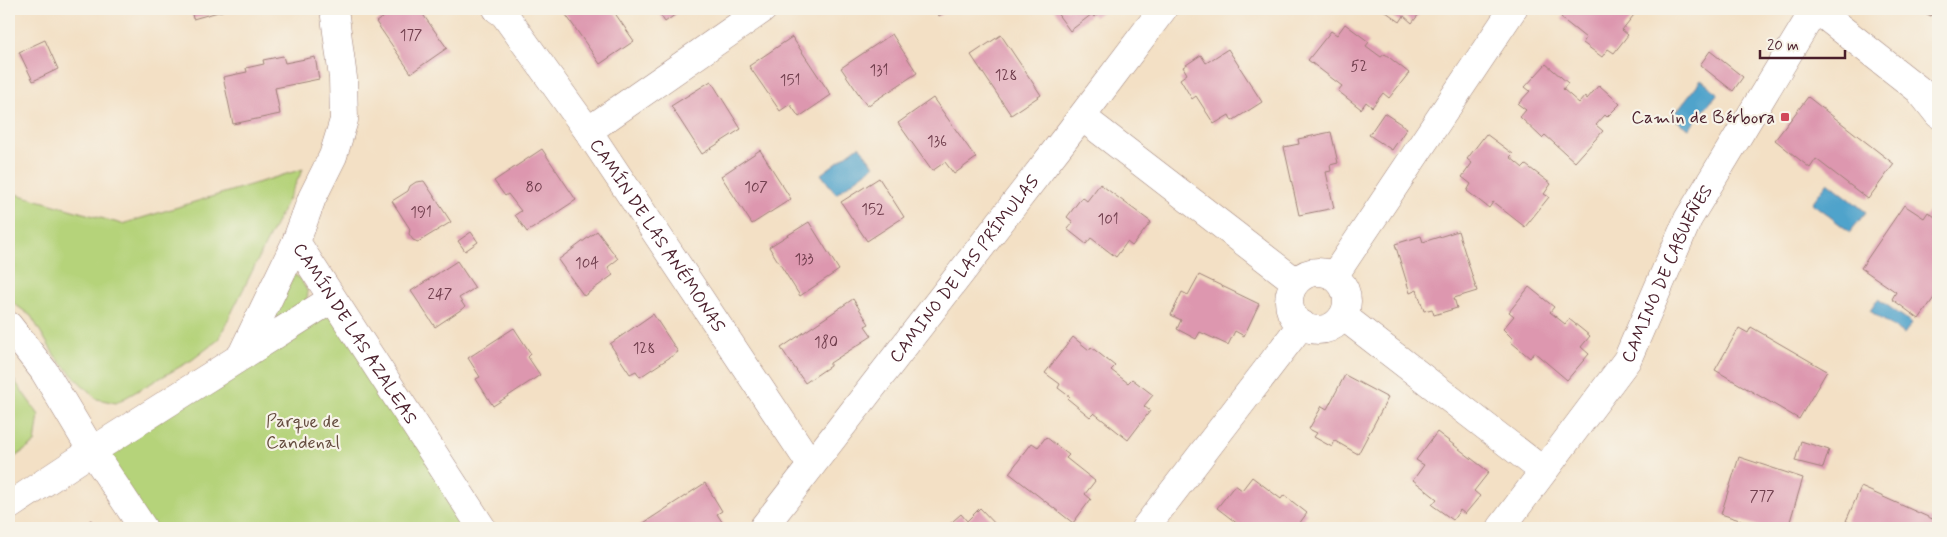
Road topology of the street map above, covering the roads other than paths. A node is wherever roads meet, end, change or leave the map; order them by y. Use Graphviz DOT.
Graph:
graph roads {
  1 [pos="334,9"];
  2 [pos="497,9"];
  3 [pos="763,9"];
  4 [pos="1163,9"];
  5 [pos="1512,9"];
  6 [pos="1816,9"];
  7 [pos="1938,114"];
  8 [pos="1082,117"];
  9 [pos="588,131"];
  10 [pos="296,242"];
  11 [pos="1334,276"];
  12 [pos="1296,282"];
  13 [pos="332,298"];
  14 [pos="1343,316"];
  15 [pos="1302,324"];
  16 [pos="9,326"];
  17 [pos="242,356"];
  18 [pos="92,451"];
  19 [pos="811,465"];
  20 [pos="1542,470"];
  21 [pos="9,506"];
  22 [pos="143,528"];
  23 [pos="482,528"];
  24 [pos="763,528"];
  25 [pos="1145,528"];
  26 [pos="1501,528"];
  1 -- 10 [label="street, CAMÍN DE LAS AZALEAS"];
  2 -- 9 [label="street, CAMÍN DE LAS ANÉMONAS"];
  3 -- 9 [label="street"];
  4 -- 8 [label="street, CAMINO DE LAS PRÍMULAS"];
  5 -- 11 [label="street"];
  6 -- 7 [label="street"];
  6 -- 20 [label="street, CAMINO DE CABUEÑES"];
  8 -- 12 [label="street"];
  8 -- 19 [label="street, CAMINO DE LAS PRÍMULAS"];
  9 -- 19 [label="street, CAMÍN DE LAS ANÉMONAS"];
  10 -- 13 [label="street, CAMÍN DE LAS AZALEAS"];
  10 -- 17 [label="street"];
  11 -- 12 [label="street"];
  11 -- 14 [label="street"];
  12 -- 15 [label="street"];
  13 -- 17 [label="street"];
  13 -- 23 [label="street, CAMÍN DE LAS AZALEAS"];
  14 -- 15 [label="street"];
  14 -- 20 [label="street"];
  15 -- 25 [label="street"];
  16 -- 18 [label="street"];
  17 -- 18 [label="street"];
  18 -- 21 [label="street"];
  18 -- 22 [label="street"];
  19 -- 24 [label="street, CAMINO DE LAS PRÍMULAS"];
  20 -- 26 [label="street, CAMINO DE CABUEÑES"];
}
